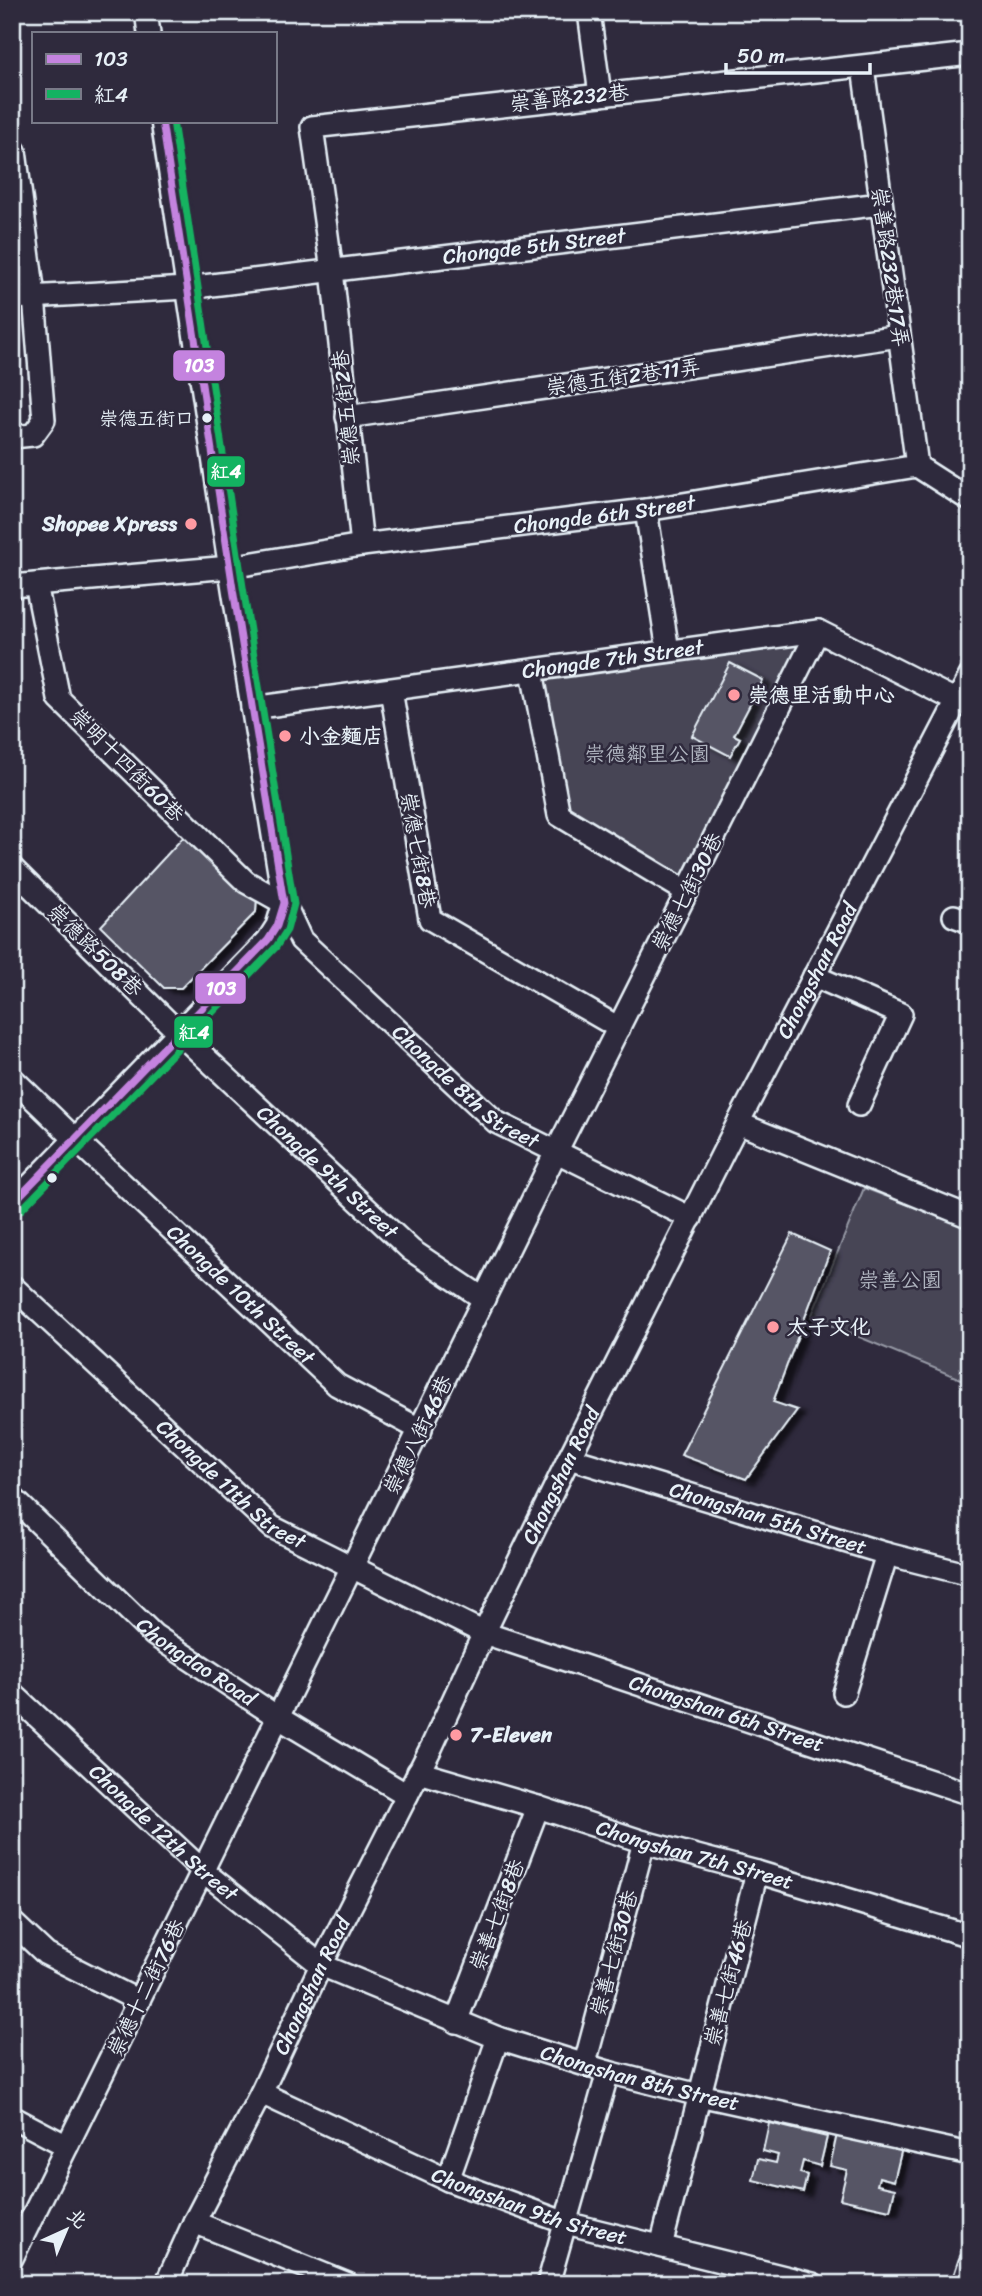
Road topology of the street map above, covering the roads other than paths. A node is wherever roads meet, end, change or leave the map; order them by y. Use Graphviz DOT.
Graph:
graph roads {
  1 [pos="146,12"];
  2 [pos="589,12"];
  3 [pos="149,32"];
  4 [pos="970,54"];
  5 [pos="863,67"];
  6 [pos="600,94"];
  7 [pos="162,122"];
  8 [pos="12,151"];
  9 [pos="881,204"];
  10 [pos="332,271"];
  11 [pos="187,288"];
  12 [pos="34,296"];
  13 [pos="12,298"];
  14 [pos="899,336"];
  15 [pos="347,417"];
  16 [pos="12,437"];
  17 [pos="917,466"];
  18 [pos="970,500"];
  19 [pos="646,510"];
  20 [pos="362,545"];
  21 [pos="230,567"];
  22 [pos="36,584"];
  23 [pos="12,586"];
  24 [pos="818,631"];
  25 [pos="668,651"];
  26 [pos="532,671"];
  27 [pos="970,676"];
  28 [pos="391,690"];
  29 [pos="957,701"];
  30 [pos="252,708"];
  31 [pos="12,868"];
  32 [pos="687,892"];
  33 [pos="284,903"];
  34 [pos="814,976"];
  35 [pos="619,1028"];
  36 [pos="178,1031"];
  37 [pos="12,1078"];
  38 [pos="859,1105"];
  39 [pos="737,1123"];
  40 [pos="75,1139"];
  41 [pos="556,1152"];
  42 [pos="12,1204"];
  43 [pos="970,1217"];
  44 [pos="691,1218"];
  45 [pos="12,1286"];
  46 [pos="484,1299"];
  47 [pos="421,1430"];
  48 [pos="569,1458"];
  49 [pos="12,1497"];
  50 [pos="887,1554"];
  51 [pos="353,1568"];
  52 [pos="970,1575"];
  53 [pos="484,1633"];
  54 [pos="12,1693"];
  55 [pos="844,1693"];
  56 [pos="279,1718"];
  57 [pos="418,1772"];
  58 [pos="970,1794"];
  59 [pos="407,1795"];
  60 [pos="538,1807"];
  61 [pos="644,1842"];
  62 [pos="203,1871"];
  63 [pos="757,1872"];
  64 [pos="12,1922"];
  65 [pos="970,1936"];
  66 [pos="321,1965"];
  67 [pos="139,2001"];
  68 [pos="456,2022"];
  69 [pos="499,2039"];
  70 [pos="585,2063"];
  71 [pos="608,2072"];
  72 [pos="261,2093"];
  73 [pos="699,2095"];
  74 [pos="12,2117"];
  75 [pos="67,2146"];
  76 [pos="970,2154"];
  77 [pos="448,2180"];
  78 [pos="194,2222"];
  79 [pos="566,2223"];
  80 [pos="661,2246"];
  81 [pos="12,2258"];
  82 [pos="970,2263"];
  83 [pos="166,2284"];
  84 [pos="348,2284"];
  85 [pos="548,2284"];
  86 [pos="813,2284"];
  87 [pos="963,2284"];
  1 -- 3 [label="street"];
  2 -- 6 [label="street"];
  4 -- 5 [label="street, 崇善路232巷"];
  5 -- 6 [label="street, 崇善路232巷"];
  5 -- 9 [label="street, 崇善路232巷17弄"];
  6 -- 10 [label="street, 崇善路232巷"];
  7 -- 11 [label="street, Chongde 8th Street"];
  8 -- 12 [label="street"];
  9 -- 10 [label="street, Chongde 5th Street"];
  9 -- 14 [label="street, 崇善路232巷17弄"];
  10 -- 11 [label="street, Chongde 5th Street"];
  10 -- 15 [label="street, 崇德五街2巷"];
  11 -- 12 [label="street, Chongde 5th Street"];
  11 -- 21 [label="street, Chongde 8th Street"];
  12 -- 13 [label="street, Chongde 5th Street"];
  12 -- 16 [label="street"];
  14 -- 15 [label="street, 崇德五街2巷11弄"];
  14 -- 17 [label="street, 崇善路232巷17弄"];
  15 -- 20 [label="street, 崇德五街2巷"];
  17 -- 18 [label="street"];
  17 -- 19 [label="street, Chongde 6th Street"];
  19 -- 20 [label="street, Chongde 6th Street"];
  19 -- 25 [label="street"];
  20 -- 21 [label="street, Chongde 6th Street"];
  21 -- 22 [label="street, Chongde 6th Street"];
  21 -- 30 [label="street, Chongde 8th Street"];
  22 -- 23 [label="street, Chongde 6th Street"];
  22 -- 33 [label="street, 崇明十四街60巷"];
  24 -- 25 [label="street, Chongde 7th Street"];
  24 -- 29 [label="street"];
  24 -- 32 [label="street, 崇德七街30巷"];
  25 -- 26 [label="street, Chongde 7th Street"];
  26 -- 28 [label="street, Chongde 7th Street"];
  26 -- 32 [label="street"];
  27 -- 29 [label="street, Chongshan Road"];
  28 -- 30 [label="street, Chongde 7th Street"];
  28 -- 35 [label="street, 崇德七街8巷"];
  29 -- 34 [label="street, Chongshan Road"];
  30 -- 33 [label="street, Chongde 8th Street"];
  31 -- 36 [label="street, 崇德路508巷"];
  32 -- 35 [label="street, 崇德七街30巷"];
  33 -- 36 [label="street"];
  33 -- 41 [label="street, Chongde 8th Street"];
  34 -- 38 [label="street"];
  34 -- 39 [label="street, Chongshan Road"];
  35 -- 41 [label="street, 崇德七街30巷"];
  36 -- 40 [label="street"];
  36 -- 46 [label="street, Chongde 9th Street"];
  37 -- 40 [label="street, Chongde 10th Street"];
  39 -- 43 [label="street"];
  39 -- 44 [label="street, Chongshan Road"];
  40 -- 42 [label="street"];
  40 -- 47 [label="street, Chongde 10th Street"];
  41 -- 44 [label="street, Chongde 8th Street"];
  41 -- 46 [label="street, 崇德八街46巷"];
  44 -- 48 [label="street, Chongshan Road"];
  45 -- 51 [label="street, Chongde 11th Street"];
  46 -- 47 [label="street, 崇德八街46巷"];
  47 -- 51 [label="street, 崇德八街46巷"];
  48 -- 50 [label="street, Chongshan 5th Street"];
  48 -- 53 [label="street, Chongshan Road"];
  49 -- 56 [label="street, Chongdao Road"];
  50 -- 52 [label="street, Chongshan 5th Street"];
  50 -- 55 [label="street"];
  51 -- 53 [label="street, Chongde 11th Street"];
  51 -- 56 [label="street, 崇德八街46巷"];
  53 -- 57 [label="street, Chongshan Road"];
  53 -- 58 [label="street, Chongshan 6th Street"];
  54 -- 62 [label="street, Chongde 12th Street"];
  56 -- 59 [label="street, Chongdao Road"];
  56 -- 62 [label="street, 崇德十二街76巷"];
  57 -- 59 [label="street, Chongshan Road"];
  57 -- 60 [label="street, Chongshan 7th Street"];
  59 -- 66 [label="street, Chongshan Road"];
  60 -- 61 [label="street, Chongshan 7th Street"];
  60 -- 68 [label="street, 崇善七街8巷"];
  61 -- 63 [label="street, Chongshan 7th Street"];
  61 -- 70 [label="street, 崇善七街30巷"];
  62 -- 66 [label="street, Chongde 12th Street"];
  62 -- 67 [label="street, 崇德十二街76巷"];
  63 -- 65 [label="street, Chongshan 7th Street"];
  63 -- 73 [label="street, 崇善七街46巷"];
  64 -- 67 [label="street"];
  66 -- 68 [label="street, Chongshan 8th Street"];
  66 -- 72 [label="street, Chongshan Road"];
  67 -- 75 [label="street, 崇德十二街76巷"];
  68 -- 69 [label="street, Chongshan 8th Street"];
  69 -- 70 [label="street, Chongshan 8th Street"];
  69 -- 77 [label="street"];
  70 -- 71 [label="street, Chongshan 8th Street"];
  71 -- 73 [label="street, Chongshan 8th Street"];
  71 -- 79 [label="street"];
  72 -- 77 [label="street, Chongshan 9th Street"];
  72 -- 78 [label="street, Chongshan Road"];
  73 -- 76 [label="street, Chongshan 8th Street"];
  73 -- 80 [label="street, 崇善七街46巷"];
  74 -- 75 [label="street"];
  75 -- 81 [label="street, 崇德十二街76巷"];
  77 -- 79 [label="street, Chongshan 9th Street"];
  78 -- 83 [label="street, Chongshan Road"];
  78 -- 84 [label="street"];
  79 -- 80 [label="street, Chongshan 9th Street"];
  79 -- 85 [label="street"];
  80 -- 86 [label="street, Chongshan 9th Street"];
  82 -- 87 [label="street"];
}
